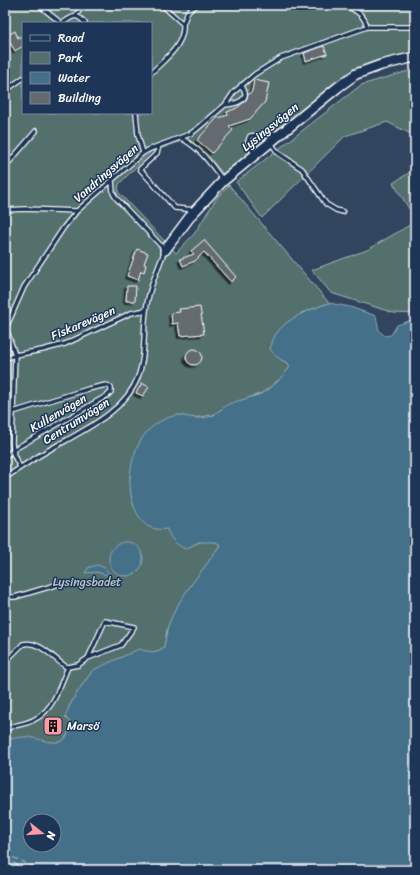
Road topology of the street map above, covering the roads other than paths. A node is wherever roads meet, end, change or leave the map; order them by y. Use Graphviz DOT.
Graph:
graph roads {
  1 [pos="84,5"];
  2 [pos="162,5"];
  3 [pos="197,5"];
  4 [pos="345,5"];
  5 [pos="40,6"];
  6 [pos="75,16"];
  7 [pos="61,22"];
  8 [pos="63,22"];
  9 [pos="84,22"];
  10 [pos="183,24"];
  11 [pos="367,27"];
  12 [pos="415,27"];
  13 [pos="415,57"];
  14 [pos="152,72"];
  15 [pos="22,79"];
  16 [pos="241,85"];
  17 [pos="5,91"];
  18 [pos="224,105"];
  19 [pos="136,114"];
  20 [pos="36,131"];
  21 [pos="281,133"];
  22 [pos="181,138"];
  23 [pos="270,142"];
  24 [pos="159,146"];
  25 [pos="143,153"];
  26 [pos="255,154"];
  27 [pos="5,167"];
  28 [pos="112,180"];
  29 [pos="223,181"];
  30 [pos="5,210"];
  31 [pos="196,210"];
  32 [pos="77,211"];
  33 [pos="343,212"];
  34 [pos="165,250"];
  35 [pos="146,310"];
  36 [pos="5,327"];
  37 [pos="15,355"];
  38 [pos="5,359"];
  39 [pos="13,412"];
  40 [pos="13,450"];
  41 [pos="5,457"];
  42 [pos="20,467"];
  43 [pos="5,478"];
  44 [pos="59,584"];
  45 [pos="5,597"];
  46 [pos="88,658"];
  47 [pos="5,662"];
  48 [pos="68,667"];
  49 [pos="5,729"];
  1 -- 6 [label="lane"];
  2 -- 10 [label="lane"];
  3 -- 10 [label="lane"];
  4 -- 11 [label="lane"];
  5 -- 7 [label="lane"];
  6 -- 8 [label="lane"];
  6 -- 9 [label="lane"];
  10 -- 14 [label="lane"];
  11 -- 12 [label="lane, Vandringsvägen"];
  11 -- 16 [label="lane, Vandringsvägen"];
  13 -- 21 [label="street, Lysingsvägen"];
  15 -- 17 [label="lane"];
  16 -- 18 [label="lane, Vandringsvägen"];
  16 -- 18 [label="lane"];
  18 -- 22 [label="lane, Vandringsvägen"];
  19 -- 25 [label="lane"];
  20 -- 27 [label="lane"];
  21 -- 23 [label="street, Lysingsvägen"];
  21 -- 26 [label="lane"];
  22 -- 24 [label="lane, Vandringsvägen"];
  22 -- 29 [label="lane"];
  23 -- 26 [label="street, Lysingsvägen"];
  23 -- 33 [label="lane"];
  24 -- 25 [label="lane, Vandringsvägen"];
  24 -- 31 [label="lane"];
  25 -- 28 [label="lane, Vandringsvägen"];
  26 -- 29 [label="street, Lysingsvägen"];
  28 -- 32 [label="lane, Vandringsvägen"];
  28 -- 34 [label="lane"];
  29 -- 31 [label="street, Lysingsvägen"];
  30 -- 32 [label="lane"];
  31 -- 34 [label="street, Lysingsvägen"];
  32 -- 36 [label="lane, Vandringsvägen"];
  34 -- 35 [label="lane, Centrumvägen"];
  35 -- 37 [label="lane, Fiskarevägen"];
  35 -- 42 [label="lane, Centrumvägen"];
  36 -- 37 [label="lane, Vandringsvägen"];
  37 -- 38 [label="lane, Fiskarevägen"];
  37 -- 39 [label="lane, Vandringsvägen"];
  39 -- 40 [label="lane, Vandringsvägen"];
  39 -- 40 [label="lane, Kullenvägen"];
  40 -- 41 [label="lane, Kullenvägen"];
  40 -- 42 [label="lane, Vandringsvägen"];
  42 -- 43 [label="lane, Centrumvägen"];
  44 -- 45 [label="lane"];
  46 -- 46 [label="lane"];
  46 -- 48 [label="lane"];
  47 -- 48 [label="lane"];
  48 -- 49 [label="lane"];
}
